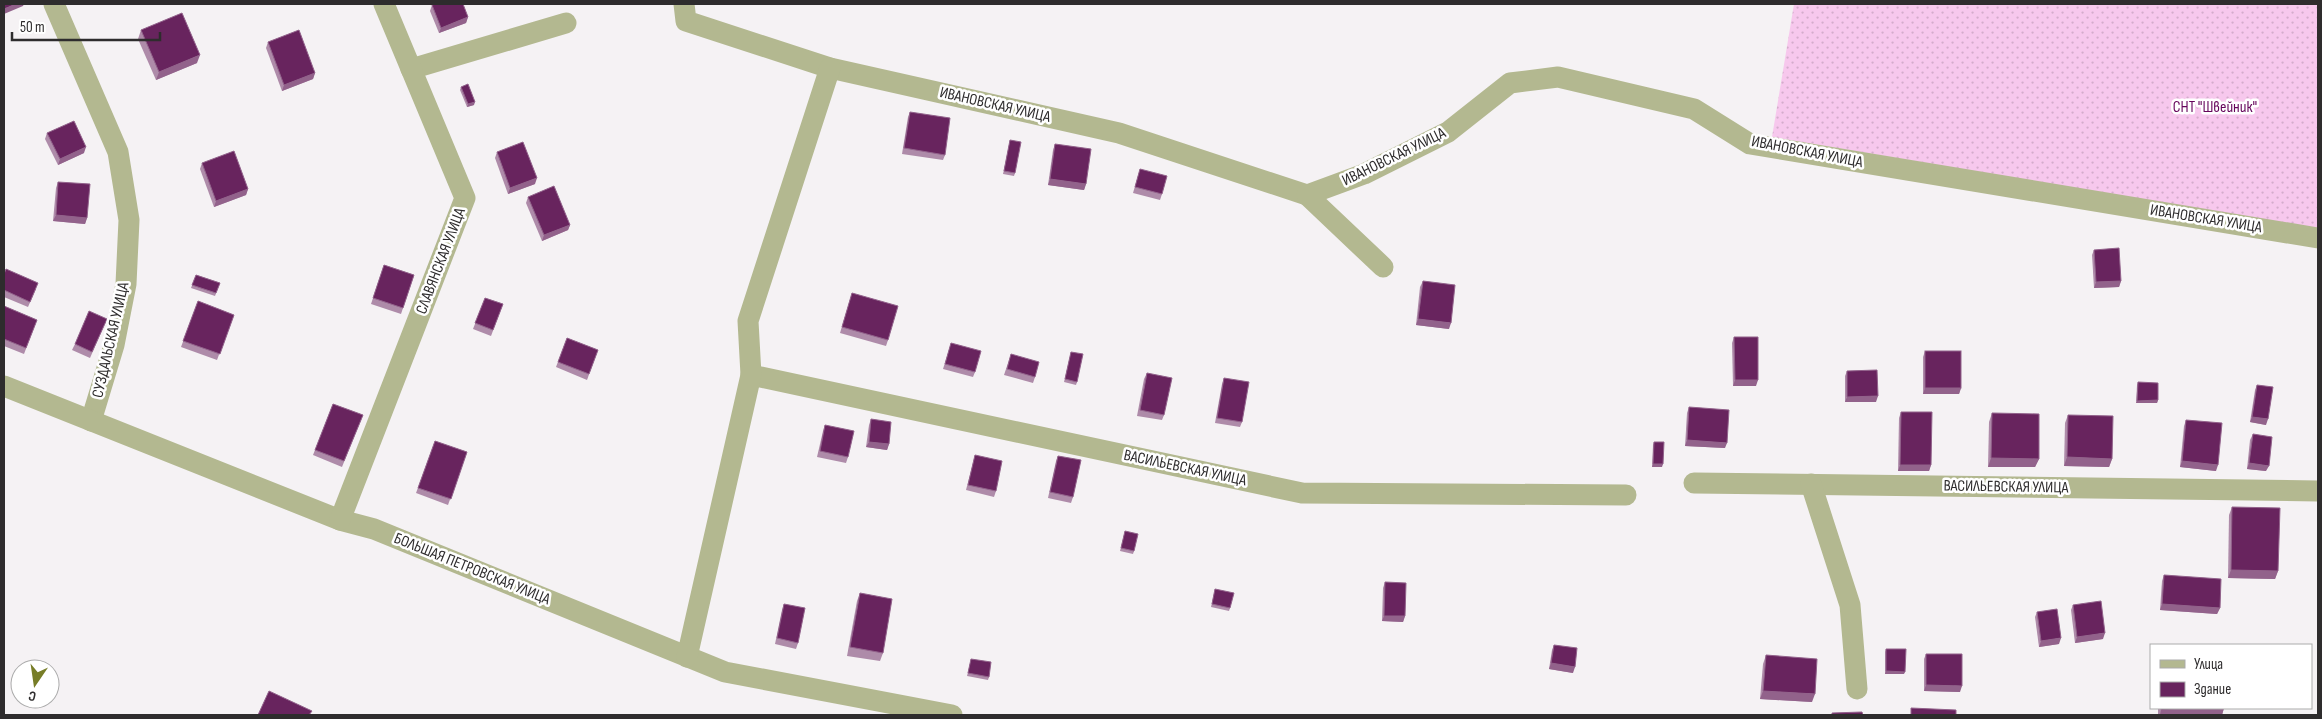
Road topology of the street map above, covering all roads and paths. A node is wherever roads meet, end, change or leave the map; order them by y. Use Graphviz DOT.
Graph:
graph roads {
  1 [pos="54,4"];
  2 [pos="384,4"];
  3 [pos="684,4"];
  4 [pos="566,22"];
  5 [pos="830,68"];
  6 [pos="411,69"];
  7 [pos="1307,196"];
  8 [pos="2318,238"];
  9 [pos="1383,267"];
  10 [pos="751,375"];
  11 [pos="4,386"];
  12 [pos="91,421"];
  13 [pos="1694,483"];
  14 [pos="1811,484"];
  15 [pos="2318,491"];
  16 [pos="1626,495"];
  17 [pos="340,520"];
  18 [pos="687,657"];
  19 [pos="1857,689"];
  20 [pos="952,715"];
  1 -- 12 [label="street, СУЗДАЛЬСКАЯ УЛИЦА"];
  2 -- 6 [label="street, СЛАВЯНСКАЯ УЛИЦА"];
  3 -- 5 [label="street, ИВАНОВСКАЯ УЛИЦА"];
  4 -- 6 [label="street"];
  5 -- 7 [label="street, ИВАНОВСКАЯ УЛИЦА"];
  5 -- 10 [label="street"];
  6 -- 17 [label="street, СЛАВЯНСКАЯ УЛИЦА"];
  7 -- 8 [label="street, ИВАНОВСКАЯ УЛИЦА"];
  7 -- 9 [label="street"];
  10 -- 16 [label="street, ВАСИЛЬЕВСКАЯ УЛИЦА"];
  10 -- 18 [label="street"];
  11 -- 12 [label="street, БОЛЬШАЯ ПЕТРОВСКАЯ УЛИЦА"];
  12 -- 17 [label="street, БОЛЬШАЯ ПЕТРОВСКАЯ УЛИЦА"];
  13 -- 14 [label="street, ВАСИЛЬЕВСКАЯ УЛИЦА"];
  14 -- 15 [label="street, ВАСИЛЬЕВСКАЯ УЛИЦА"];
  14 -- 19 [label="street"];
  17 -- 18 [label="street, БОЛЬШАЯ ПЕТРОВСКАЯ УЛИЦА"];
  18 -- 20 [label="street, БОЛЬШАЯ ПЕТРОВСКАЯ УЛИЦА"];
}
